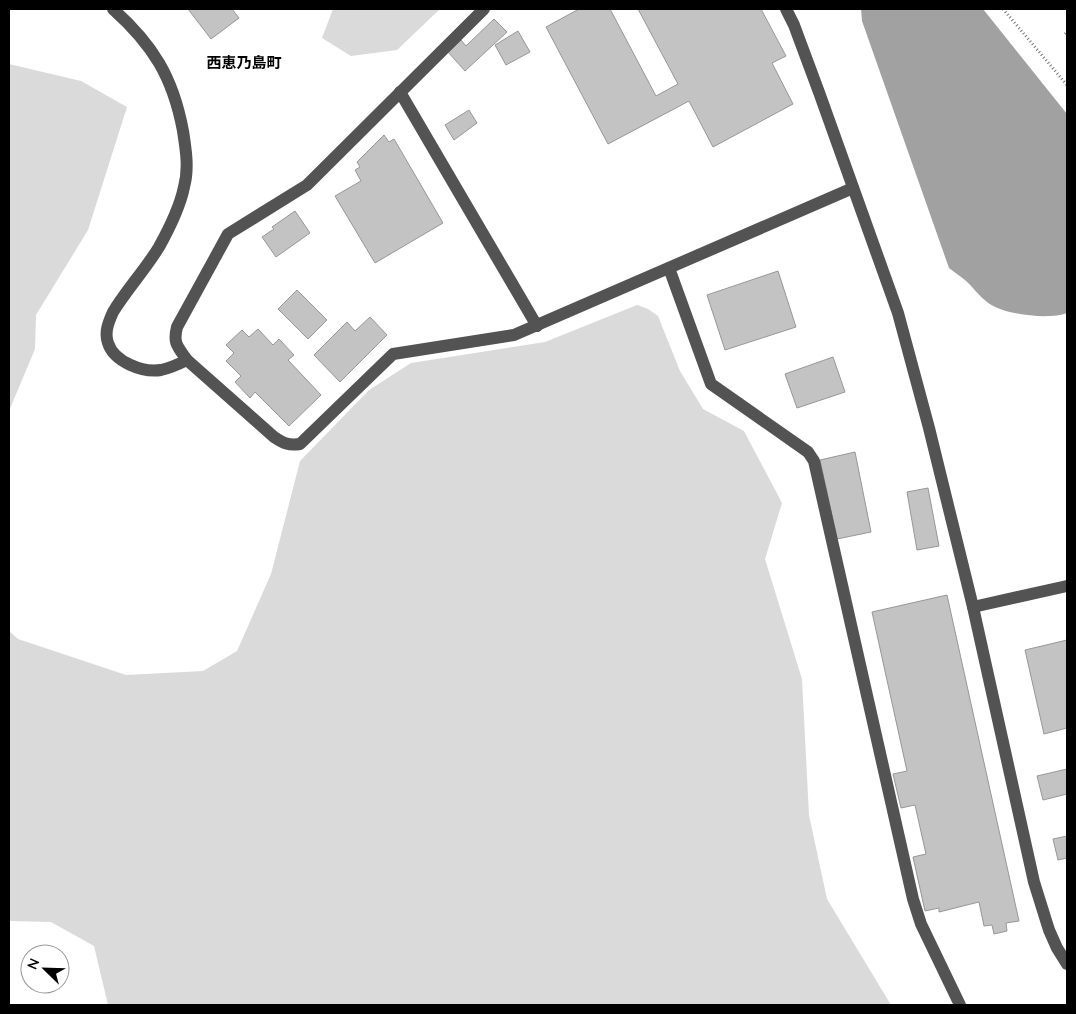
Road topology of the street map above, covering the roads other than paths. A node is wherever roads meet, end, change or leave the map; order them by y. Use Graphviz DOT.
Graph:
graph roads {
  1 [pos="113,9"];
  2 [pos="484,9"];
  3 [pos="786,9"];
  4 [pos="400,92"];
  5 [pos="853,188"];
  6 [pos="669,268"];
  7 [pos="537,326"];
  8 [pos="187,360"];
  9 [pos="1067,586"];
  10 [pos="973,607"];
  11 [pos="1067,964"];
  12 [pos="960,1005"];
  1 -- 8 [label="street"];
  2 -- 4 [label="street"];
  3 -- 5 [label="street"];
  4 -- 7 [label="street"];
  4 -- 8 [label="street"];
  5 -- 6 [label="street"];
  5 -- 10 [label="street"];
  6 -- 7 [label="street"];
  6 -- 12 [label="street"];
  7 -- 8 [label="street"];
  9 -- 10 [label="street"];
  10 -- 11 [label="street"];
}
